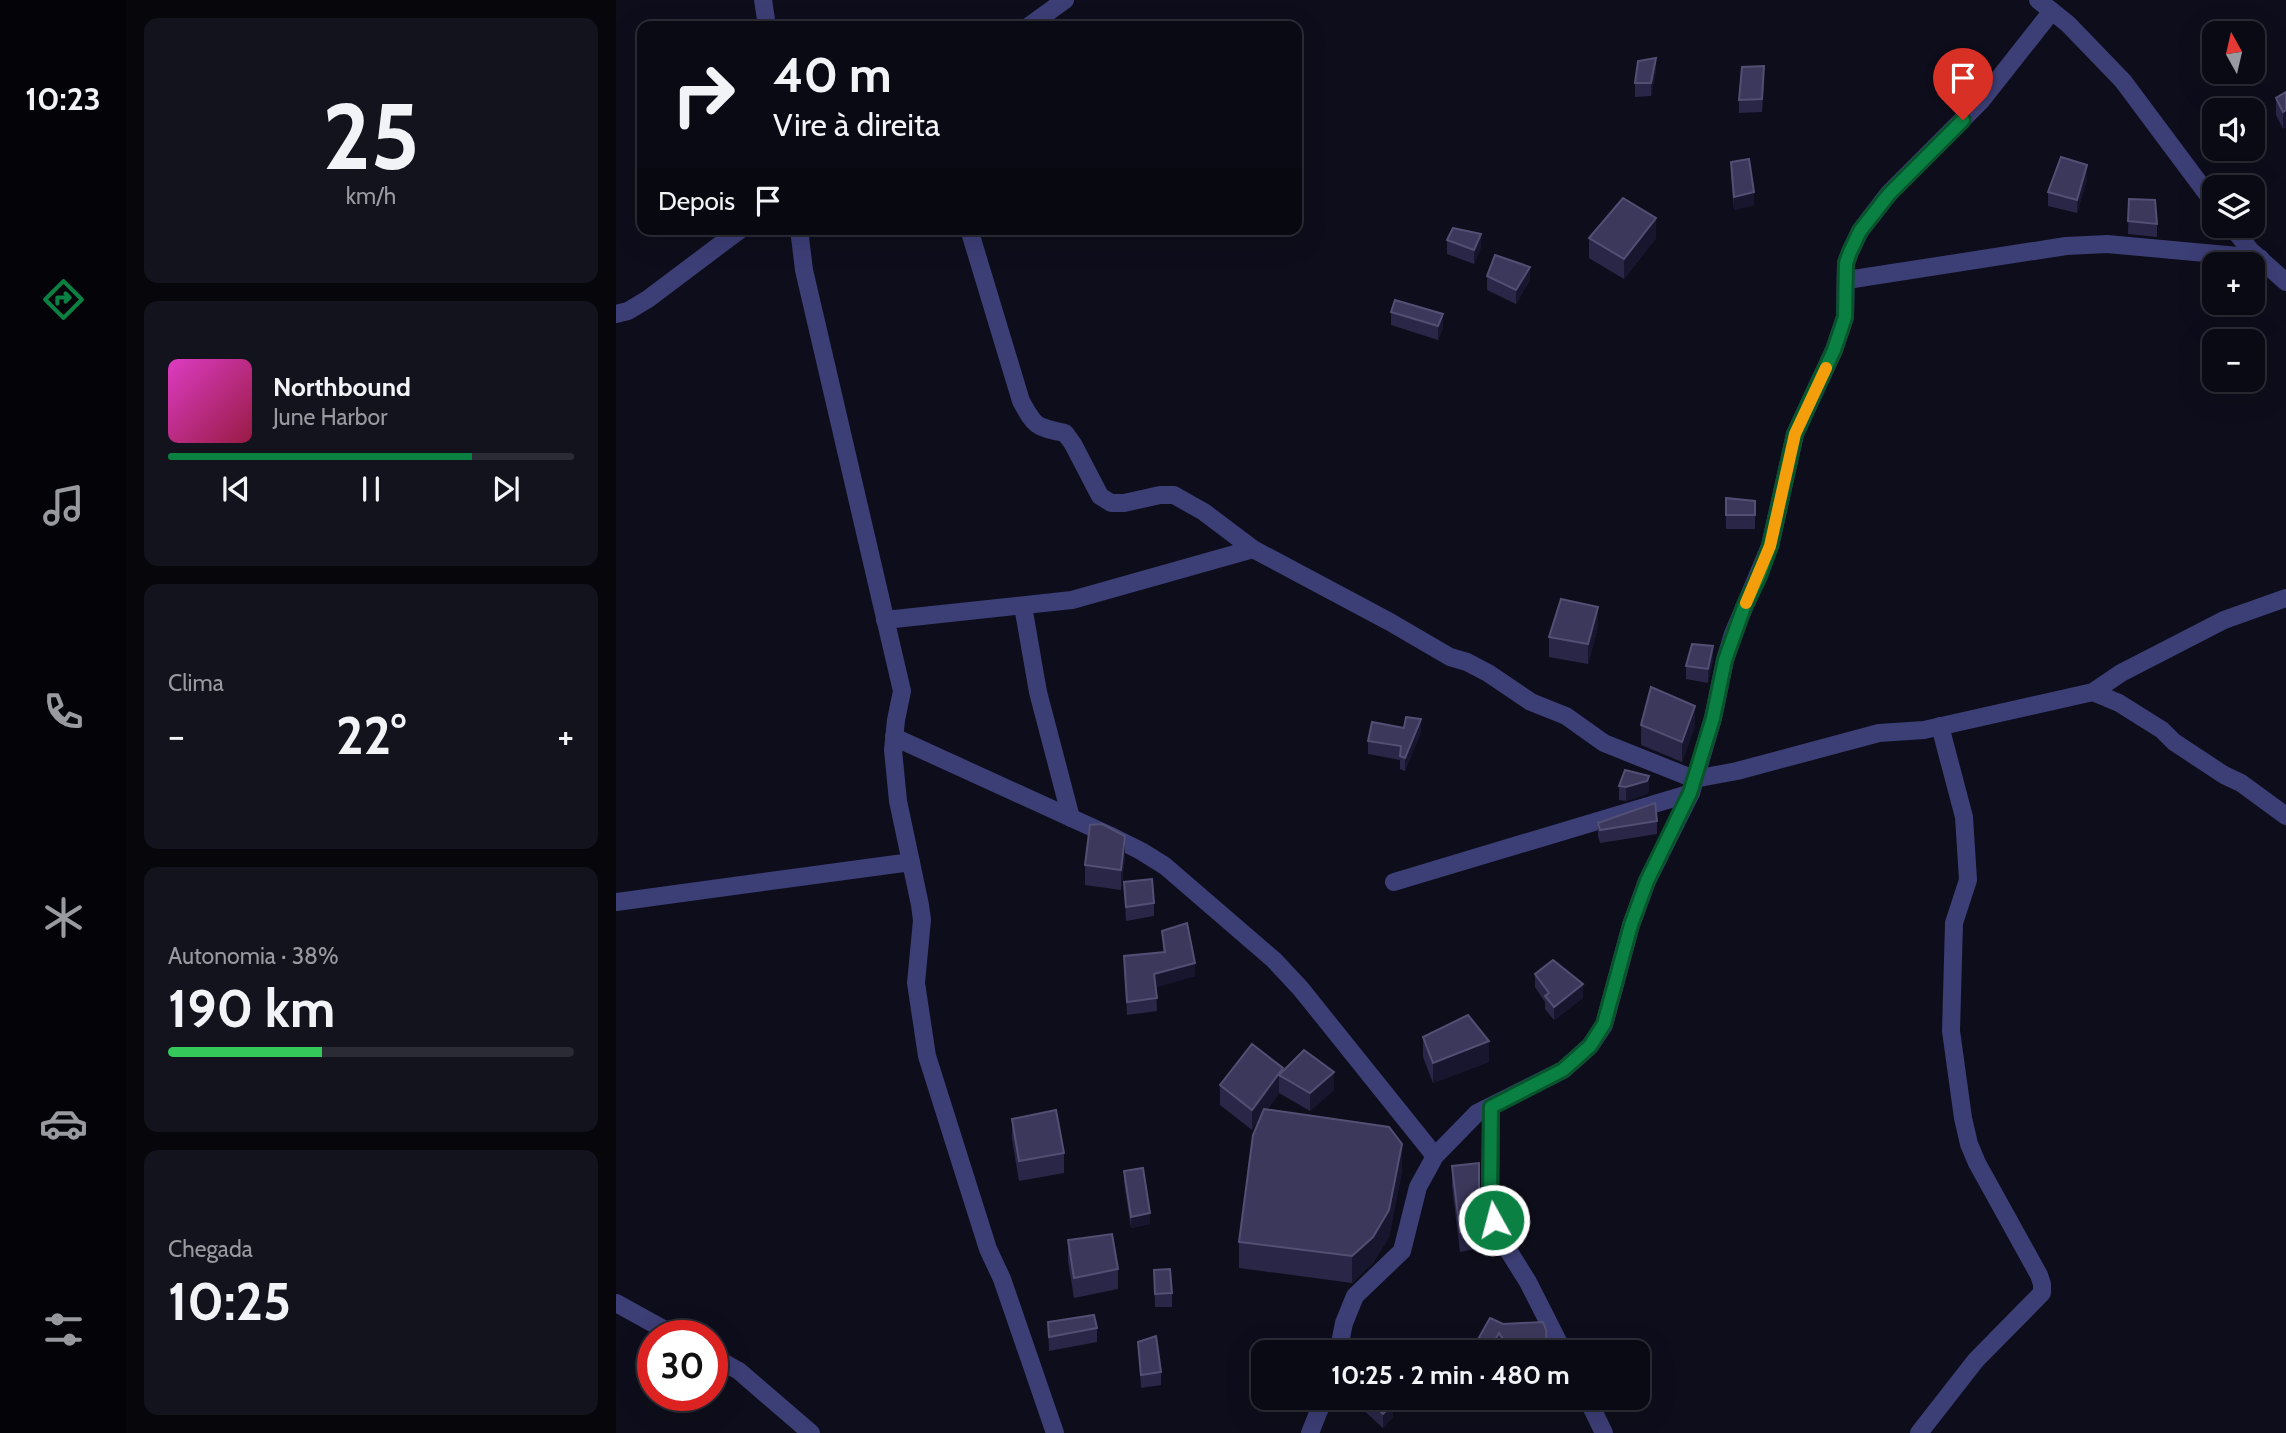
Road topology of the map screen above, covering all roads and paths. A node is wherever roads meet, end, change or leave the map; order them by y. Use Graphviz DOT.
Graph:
graph roads {
  1 [pos="763,0"];
  2 [pos="1065,0"];
  3 [pos="2045,6"];
  4 [pos="766,21"];
  5 [pos="1036,21"];
  6 [pos="2202,188"];
  7 [pos="733,235"];
  8 [pos="800,235"];
  9 [pos="971,235"];
  10 [pos="2242,238"];
  11 [pos="2255,252"];
  12 [pos="2202,253"];
  13 [pos="2265,263"];
  14 [pos="1847,280"];
  15 [pos="2286,282"];
  16 [pos="616,314"];
  17 [pos="1253,549"];
  18 [pos="2286,598"];
  19 [pos="1023,606"];
  20 [pos="885,620"];
  21 [pos="2093,692"];
  22 [pos="1940,726"];
  23 [pos="894,737"];
  24 [pos="1692,786"];
  25 [pos="2286,816"];
  26 [pos="1070,818"];
  27 [pos="911,862"];
  28 [pos="1394,881"];
  29 [pos="616,902"];
  30 [pos="1491,1107"];
  31 [pos="1435,1156"];
  32 [pos="616,1303"];
  33 [pos="647,1320"];
  34 [pos="1341,1340"];
  35 [pos="1557,1340"];
  36 [pos="728,1365"];
  37 [pos="1319,1410"];
  38 [pos="1593,1410"];
  39 [pos="811,1433"];
  40 [pos="1055,1433"];
  41 [pos="1310,1433"];
  42 [pos="1604,1433"];
  43 [pos="1919,1433"];
  1 -- 4 [label="street"];
  2 -- 5 [label="street"];
  3 -- 6 [label="street"];
  3 -- 14 [label="street"];
  7 -- 16 [label="street"];
  8 -- 20 [label="street"];
  9 -- 17 [label="street"];
  10 -- 11 [label="street"];
  12 -- 14 [label="street"];
  13 -- 15 [label="street"];
  14 -- 24 [label="street"];
  17 -- 19 [label="street"];
  17 -- 24 [label="street"];
  18 -- 21 [label="street"];
  19 -- 20 [label="street"];
  19 -- 26 [label="street"];
  20 -- 23 [label="street"];
  21 -- 22 [label="street"];
  21 -- 25 [label="street"];
  22 -- 24 [label="street"];
  22 -- 43 [label="street"];
  23 -- 26 [label="street"];
  23 -- 27 [label="street"];
  24 -- 28 [label="street"];
  24 -- 30 [label="street"];
  26 -- 31 [label="street"];
  27 -- 29 [label="street"];
  27 -- 40 [label="street"];
  30 -- 31 [label="street"];
  30 -- 35 [label="street"];
  31 -- 34 [label="street"];
  32 -- 33 [label="street"];
  36 -- 39 [label="street"];
  37 -- 41 [label="street"];
  38 -- 42 [label="street"];
}
